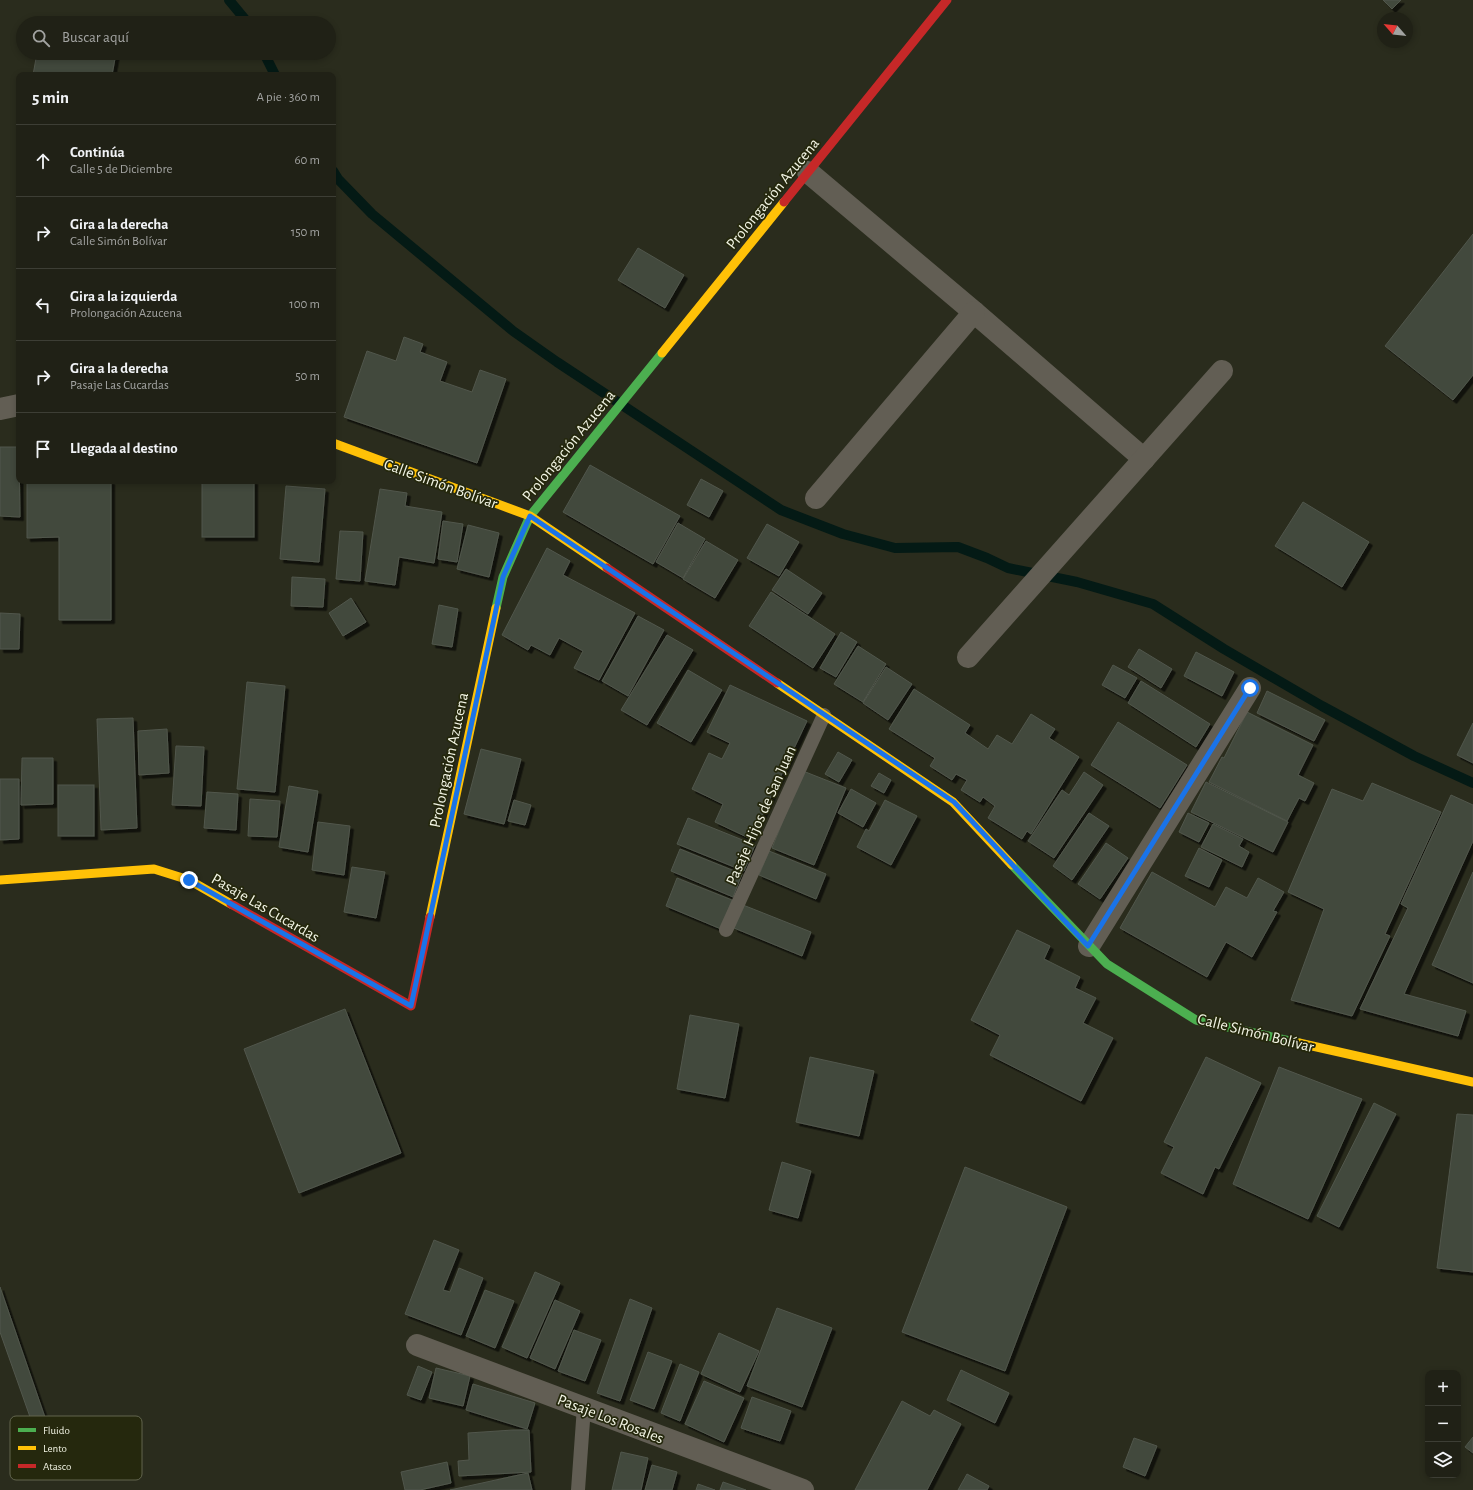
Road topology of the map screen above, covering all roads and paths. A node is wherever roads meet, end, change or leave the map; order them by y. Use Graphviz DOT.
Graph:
graph roads {
  1 [pos="947,0"];
  2 [pos="808,172"];
  3 [pos="974,312"];
  4 [pos="1222,371"];
  5 [pos="16,406"];
  6 [pos="0,409"];
  7 [pos="336,444"];
  8 [pos="1144,459"];
  9 [pos="816,498"];
  10 [pos="530,516"];
  11 [pos="968,657"];
  12 [pos="1250,688"];
  13 [pos="824,715"];
  14 [pos="0,880"];
  15 [pos="726,930"];
  16 [pos="1088,946"];
  17 [pos="411,1006"];
  18 [pos="1473,1082"];
  19 [pos="418,1345"];
  20 [pos="584,1408"];
  21 [pos="578,1490"];
  22 [pos="804,1490"];
  1 -- 2 [label="street, Prolongación Azucena"];
  2 -- 3 [label="street"];
  2 -- 10 [label="street, Prolongación Azucena"];
  3 -- 8 [label="street"];
  3 -- 9 [label="street"];
  4 -- 8 [label="street"];
  5 -- 6 [label="street"];
  7 -- 10 [label="street, Calle Simón Bolívar"];
  8 -- 11 [label="street"];
  10 -- 13 [label="street, Calle Simón Bolívar"];
  10 -- 17 [label="street, Prolongación Azucena"];
  12 -- 16 [label="street"];
  13 -- 15 [label="lane, Pasaje Hijos de San Juan"];
  13 -- 16 [label="street, Calle Simón Bolívar"];
  14 -- 17 [label="street, Pasaje Las Cucardas"];
  16 -- 18 [label="street, Calle Simón Bolívar"];
  19 -- 20 [label="street, Pasaje Los Rosales"];
  20 -- 21 [label="lane"];
  20 -- 22 [label="street, Pasaje Los Rosales"];
}
